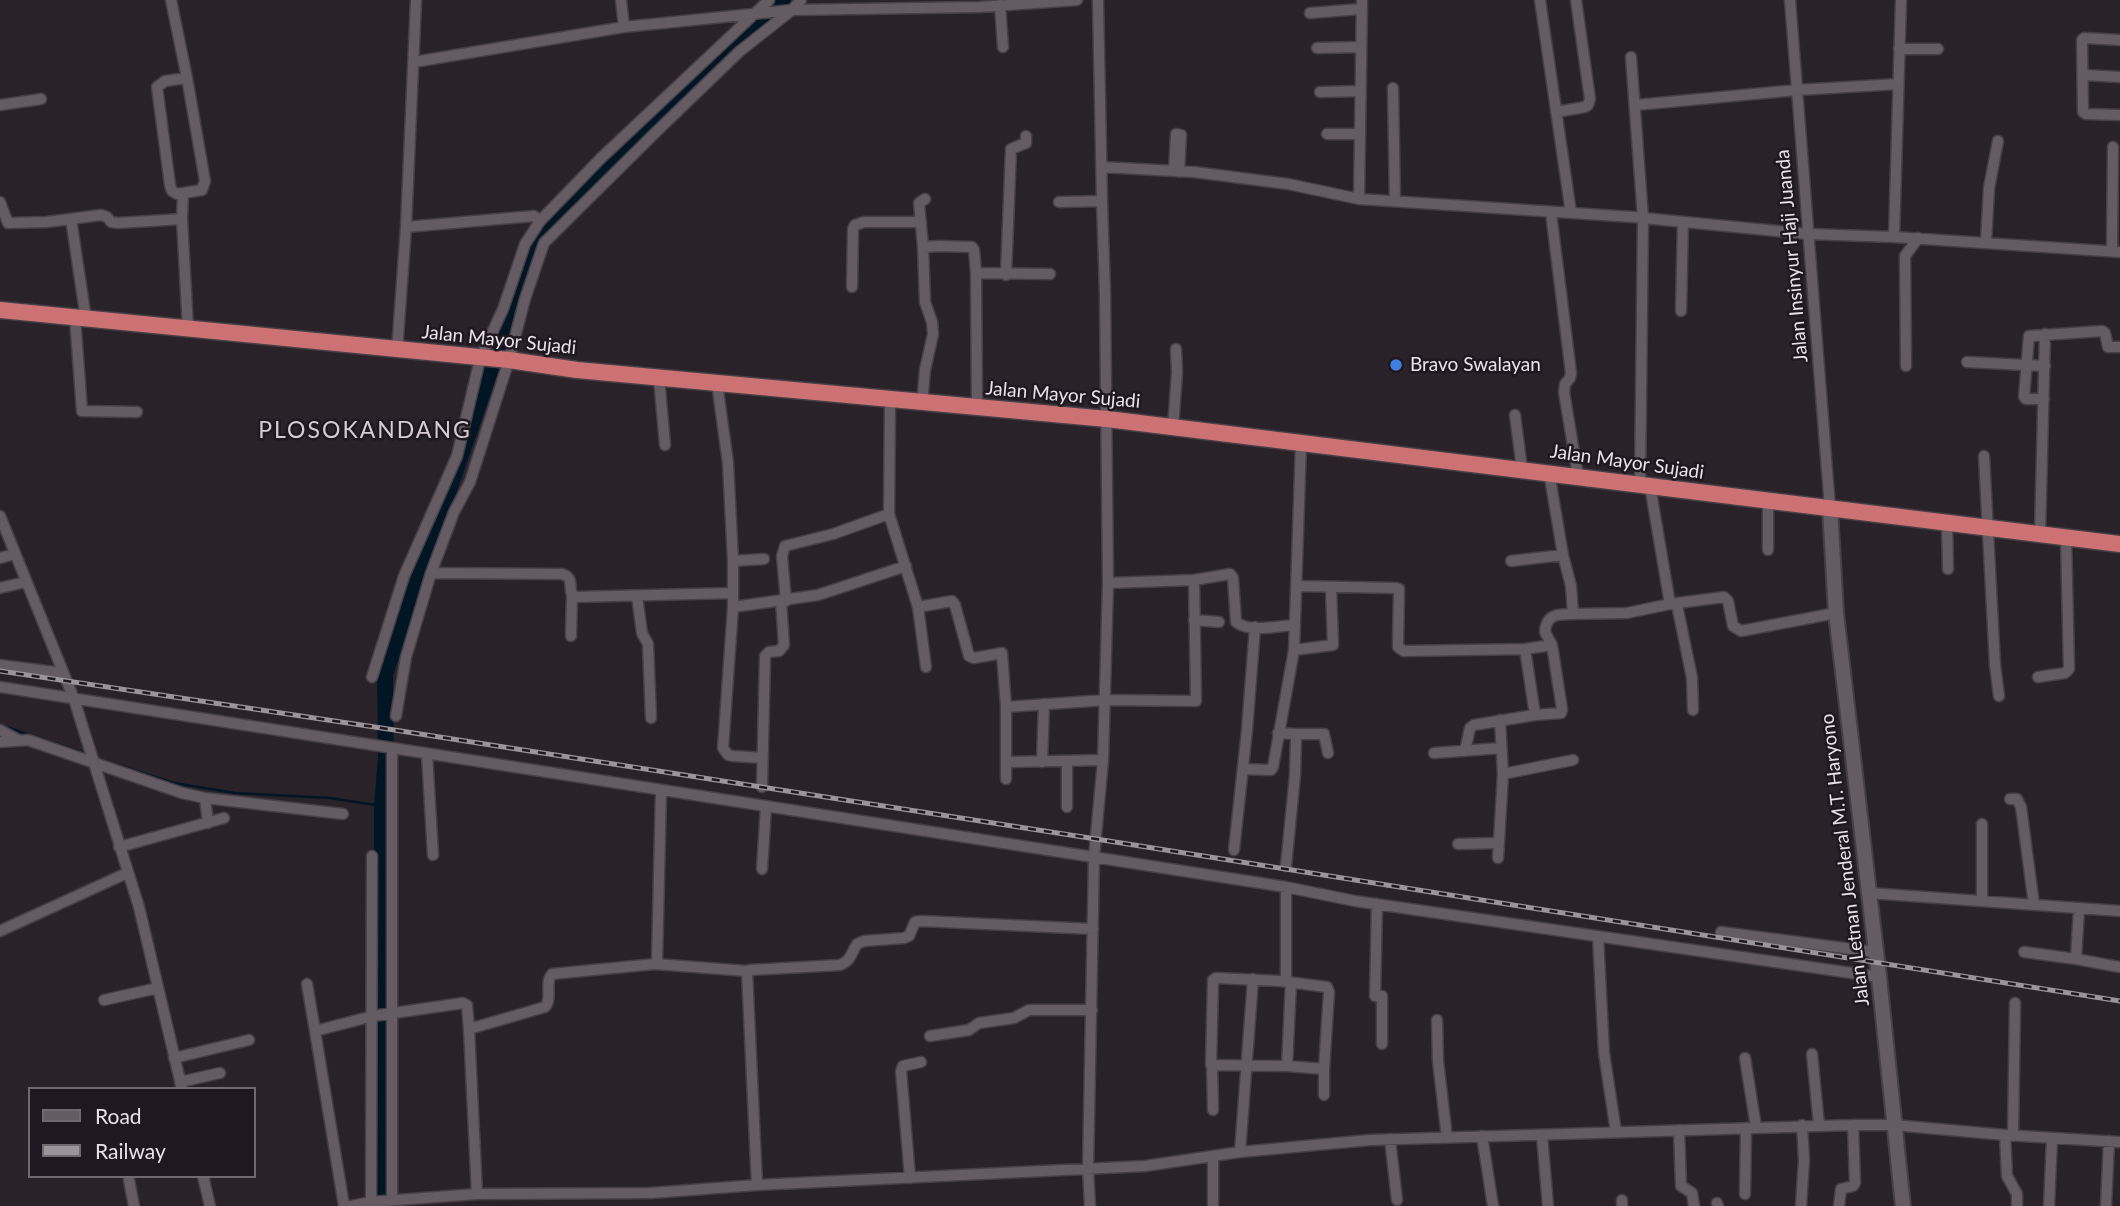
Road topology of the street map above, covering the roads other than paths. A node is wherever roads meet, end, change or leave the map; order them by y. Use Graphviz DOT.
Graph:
graph roads {
  1 [pos="171,0"];
  2 [pos="416,0"];
  3 [pos="621,0"];
  4 [pos="769,0"];
  5 [pos="801,0"];
  6 [pos="1077,0"];
  7 [pos="1098,0"];
  8 [pos="1540,0"];
  9 [pos="1576,0"];
  10 [pos="1790,0"];
  11 [pos="1901,0"];
  12 [pos="1362,4"];
  13 [pos="1000,5"];
  14 [pos="789,11"];
  15 [pos="1310,13"];
  16 [pos="756,14"];
  17 [pos="624,27"];
  18 [pos="2120,40"];
  19 [pos="1003,47"];
  20 [pos="1361,47"];
  21 [pos="1317,48"];
  22 [pos="1899,49"];
  23 [pos="1938,49"];
  24 [pos="1631,57"];
  25 [pos="414,62"];
  26 [pos="2084,75"];
  27 [pos="2120,77"];
  28 [pos="187,78"];
  29 [pos="1898,84"];
  30 [pos="1393,88"];
  31 [pos="1797,90"];
  32 [pos="1360,91"];
  33 [pos="1320,92"];
  34 [pos="41,99"];
  35 [pos="0,105"];
  36 [pos="1636,105"];
  37 [pos="1556,111"];
  38 [pos="2120,115"];
  39 [pos="1327,134"];
  40 [pos="1360,134"];
  41 [pos="1026,136"];
  42 [pos="1998,141"];
  43 [pos="2113,147"];
  44 [pos="1101,167"];
  45 [pos="183,194"];
  46 [pos="925,199"];
  47 [pos="1359,199"];
  48 [pos="1102,201"];
  49 [pos="1395,201"];
  50 [pos="0,202"];
  51 [pos="1059,202"];
  52 [pos="1552,213"];
  53 [pos="1571,213"];
  54 [pos="1643,218"];
  55 [pos="71,219"];
  56 [pos="182,219"];
  57 [pos="540,221"];
  58 [pos="921,222"];
  59 [pos="1683,222"];
  60 [pos="406,226"];
  61 [pos="1808,233"];
  62 [pos="1894,237"];
  63 [pos="1918,238"];
  64 [pos="1986,243"];
  65 [pos="923,247"];
  66 [pos="2116,251"];
  67 [pos="976,273"];
  68 [pos="1050,274"];
  69 [pos="1006,275"];
  70 [pos="852,287"];
  71 [pos="0,310"];
  72 [pos="1681,311"];
  73 [pos="80,319"];
  74 [pos="188,329"];
  75 [pos="2045,334"];
  76 [pos="2120,347"];
  77 [pos="1176,349"];
  78 [pos="397,351"];
  79 [pos="482,359"];
  80 [pos="507,360"];
  81 [pos="1967,362"];
  82 [pos="2026,365"];
  83 [pos="1906,366"];
  84 [pos="2045,366"];
  85 [pos="659,378"];
  86 [pos="717,383"];
  87 [pos="2044,399"];
  88 [pos="890,401"];
  89 [pos="922,404"];
  90 [pos="977,408"];
  91 [pos="137,412"];
  92 [pos="1515,415"];
  93 [pos="1107,419"];
  94 [pos="1173,428"];
  95 [pos="1301,443"];
  96 [pos="665,445"];
  97 [pos="1984,456"];
  98 [pos="1522,469"];
  99 [pos="1549,472"];
  100 [pos="1578,476"];
  101 [pos="1645,486"];
  102 [pos="1768,501"];
  103 [pos="1830,508"];
  104 [pos="889,514"];
  105 [pos="0,516"];
  106 [pos="1947,522"];
  107 [pos="1989,527"];
  108 [pos="2040,533"];
  109 [pos="2066,536"];
  110 [pos="2120,544"];
  111 [pos="1768,550"];
  112 [pos="15,554"];
  113 [pos="1563,555"];
  114 [pos="0,558"];
  115 [pos="764,559"];
  116 [pos="733,561"];
  117 [pos="1511,561"];
  118 [pos="906,566"];
  119 [pos="1948,569"];
  120 [pos="431,573"];
  121 [pos="1194,580"];
  122 [pos="26,582"];
  123 [pos="1108,583"];
  124 [pos="1297,586"];
  125 [pos="0,587"];
  126 [pos="1331,587"];
  127 [pos="732,593"];
  128 [pos="572,595"];
  129 [pos="637,597"];
  130 [pos="783,601"];
  131 [pos="1673,604"];
  132 [pos="733,607"];
  133 [pos="918,607"];
  134 [pos="1836,613"];
  135 [pos="1573,614"];
  136 [pos="1194,620"];
  137 [pos="1219,622"];
  138 [pos="1295,625"];
  139 [pos="1255,627"];
  140 [pos="571,636"];
  141 [pos="1552,645"];
  142 [pos="1525,649"];
  143 [pos="1294,650"];
  144 [pos="0,665"];
  145 [pos="926,667"];
  146 [pos="62,673"];
  147 [pos="372,677"];
  148 [pos="2038,677"];
  149 [pos="0,687"];
  150 [pos="1999,696"];
  151 [pos="74,699"];
  152 [pos="1105,700"];
  153 [pos="1044,704"];
  154 [pos="1006,707"];
  155 [pos="1693,710"];
  156 [pos="1535,715"];
  157 [pos="396,716"];
  158 [pos="651,718"];
  159 [pos="1500,720"];
  160 [pos="0,730"];
  161 [pos="1278,733"];
  162 [pos="1296,734"];
  163 [pos="18,740"];
  164 [pos="0,742"];
  165 [pos="391,748"];
  166 [pos="1501,748"];
  167 [pos="1465,751"];
  168 [pos="1328,753"];
  169 [pos="1434,753"];
  170 [pos="427,754"];
  171 [pos="92,758"];
  172 [pos="763,758"];
  173 [pos="1573,760"];
  174 [pos="1103,761"];
  175 [pos="1006,762"];
  176 [pos="1042,762"];
  177 [pos="1067,762"];
  178 [pos="1243,769"];
  179 [pos="1503,774"];
  180 [pos="1006,779"];
  181 [pos="762,787"];
  182 [pos="661,791"];
  183 [pos="205,798"];
  184 [pos="2010,799"];
  185 [pos="766,806"];
  186 [pos="1067,807"];
  187 [pos="343,814"];
  188 [pos="223,818"];
  189 [pos="208,823"];
  190 [pos="1982,824"];
  191 [pos="1499,843"];
  192 [pos="1458,844"];
  193 [pos="119,848"];
  194 [pos="1234,850"];
  195 [pos="433,855"];
  196 [pos="372,856"];
  197 [pos="1094,857"];
  198 [pos="1498,858"];
  199 [pos="1286,866"];
  200 [pos="762,869"];
  201 [pos="127,873"];
  202 [pos="1286,887"];
  203 [pos="1869,893"];
  204 [pos="1982,901"];
  205 [pos="1377,904"];
  206 [pos="2034,905"];
  207 [pos="2079,908"];
  208 [pos="2120,911"];
  209 [pos="1093,929"];
  210 [pos="0,931"];
  211 [pos="1721,932"];
  212 [pos="1598,936"];
  213 [pos="1875,952"];
  214 [pos="2024,952"];
  215 [pos="2076,959"];
  216 [pos="655,964"];
  217 [pos="2120,967"];
  218 [pos="747,971"];
  219 [pos="1879,977"];
  220 [pos="1253,979"];
  221 [pos="1288,979"];
  222 [pos="306,984"];
  223 [pos="158,988"];
  224 [pos="104,1000"];
  225 [pos="2015,1003"];
  226 [pos="1092,1010"];
  227 [pos="389,1014"];
  228 [pos="372,1016"];
  229 [pos="1437,1020"];
  230 [pos="469,1030"];
  231 [pos="315,1031"];
  232 [pos="930,1036"];
  233 [pos="249,1040"];
  234 [pos="1382,1044"];
  235 [pos="1812,1054"];
  236 [pos="174,1058"];
  237 [pos="1745,1058"];
  238 [pos="921,1062"];
  239 [pos="1212,1066"];
  240 [pos="1245,1066"];
  241 [pos="1287,1066"];
  242 [pos="1324,1069"];
  243 [pos="220,1073"];
  244 [pos="181,1085"];
  245 [pos="1324,1094"];
  246 [pos="1213,1110"];
  247 [pos="1802,1125"];
  248 [pos="1819,1125"];
  249 [pos="1853,1125"];
  250 [pos="1894,1125"];
  251 [pos="1751,1128"];
  252 [pos="1679,1130"];
  253 [pos="1616,1132"];
  254 [pos="2009,1135"];
  255 [pos="1482,1136"];
  256 [pos="1542,1136"];
  257 [pos="1447,1138"];
  258 [pos="1390,1139"];
  259 [pos="2052,1139"];
  260 [pos="2114,1141"];
  261 [pos="1240,1152"];
  262 [pos="1213,1156"];
  263 [pos="1088,1169"];
  264 [pos="204,1178"];
  265 [pos="910,1178"];
  266 [pos="129,1180"];
  267 [pos="757,1185"];
  268 [pos="651,1193"];
  269 [pos="477,1194"];
  270 [pos="1745,1194"];
  271 [pos="1397,1200"];
  272 [pos="379,1202"];
  273 [pos="134,1206"];
  274 [pos="211,1206"];
  275 [pos="344,1206"];
  276 [pos="351,1206"];
  277 [pos="653,1206"];
  278 [pos="1090,1206"];
  279 [pos="1213,1206"];
  280 [pos="1493,1206"];
  281 [pos="1548,1206"];
  282 [pos="1694,1206"];
  283 [pos="1801,1206"];
  284 [pos="1839,1206"];
  285 [pos="1903,1206"];
  286 [pos="2017,1206"];
  287 [pos="2049,1206"];
  288 [pos="2106,1206"];
  1 -- 28 [label="street"];
  2 -- 25 [label="street"];
  3 -- 17 [label="street"];
  4 -- 16 [label="street"];
  5 -- 14 [label="street"];
  6 -- 13 [label="street"];
  7 -- 44 [label="street"];
  8 -- 37 [label="street"];
  9 -- 37 [label="street"];
  10 -- 31 [label="street, Jalan Insinyur Haji Juanda"];
  11 -- 22 [label="street"];
  12 -- 15 [label="street"];
  12 -- 20 [label="street"];
  13 -- 14 [label="street"];
  13 -- 19 [label="street"];
  14 -- 16 [label="street"];
  14 -- 80 [label="street"];
  16 -- 17 [label="street"];
  16 -- 57 [label="street"];
  17 -- 25 [label="street"];
  18 -- 26 [label="street"];
  20 -- 21 [label="street"];
  20 -- 32 [label="street"];
  22 -- 23 [label="street"];
  22 -- 29 [label="street"];
  24 -- 36 [label="street"];
  25 -- 60 [label="street"];
  26 -- 27 [label="street"];
  26 -- 38 [label="street"];
  28 -- 45 [label="street"];
  28 -- 45 [label="street"];
  29 -- 31 [label="street"];
  29 -- 62 [label="street"];
  30 -- 49 [label="street"];
  31 -- 36 [label="street"];
  31 -- 61 [label="street, Jalan Insinyur Haji Juanda"];
  32 -- 33 [label="street"];
  32 -- 40 [label="street"];
  34 -- 35 [label="street"];
  36 -- 54 [label="street"];
  37 -- 53 [label="street"];
  39 -- 40 [label="street"];
  40 -- 47 [label="street"];
  41 -- 69 [label="street"];
  42 -- 64 [label="street"];
  43 -- 66 [label="street"];
  44 -- 47 [label="street"];
  44 -- 48 [label="street"];
  45 -- 56 [label="street"];
  46 -- 58 [label="street"];
  47 -- 49 [label="street"];
  48 -- 51 [label="street"];
  48 -- 93 [label="street"];
  49 -- 52 [label="street"];
  50 -- 55 [label="street"];
  52 -- 53 [label="street"];
  52 -- 100 [label="street"];
  53 -- 54 [label="street"];
  54 -- 59 [label="street"];
  54 -- 101 [label="street"];
  55 -- 56 [label="street"];
  55 -- 73 [label="street"];
  56 -- 74 [label="street"];
  57 -- 60 [label="street"];
  57 -- 79 [label="street"];
  58 -- 65 [label="street"];
  58 -- 70 [label="street"];
  59 -- 61 [label="street"];
  59 -- 72 [label="street"];
  60 -- 78 [label="street"];
  61 -- 62 [label="street"];
  61 -- 103 [label="street, Jalan Insinyur Haji Juanda"];
  62 -- 63 [label="street"];
  63 -- 64 [label="street"];
  63 -- 83 [label="street"];
  64 -- 66 [label="street"];
  65 -- 67 [label="street"];
  65 -- 89 [label="street"];
  67 -- 69 [label="street"];
  67 -- 90 [label="street"];
  68 -- 69 [label="street"];
  71 -- 73 [label="highway, Jalan Mayor Sujadi"];
  73 -- 74 [label="highway, Jalan Mayor Sujadi"];
  73 -- 91 [label="street"];
  74 -- 78 [label="highway, Jalan Mayor Sujadi"];
  75 -- 76 [label="street"];
  75 -- 82 [label="street"];
  75 -- 84 [label="street"];
  77 -- 94 [label="street"];
  78 -- 79 [label="highway, Jalan Mayor Sujadi"];
  79 -- 80 [label="highway, Jalan Mayor Sujadi"];
  79 -- 147 [label="street"];
  80 -- 85 [label="highway, Jalan Mayor Sujadi"];
  80 -- 120 [label="street"];
  81 -- 82 [label="street"];
  82 -- 84 [label="street"];
  82 -- 87 [label="street"];
  84 -- 87 [label="street"];
  85 -- 86 [label="highway, Jalan Mayor Sujadi"];
  85 -- 96 [label="street"];
  86 -- 88 [label="highway, Jalan Mayor Sujadi"];
  86 -- 116 [label="street"];
  87 -- 108 [label="street"];
  88 -- 89 [label="highway, Jalan Mayor Sujadi"];
  88 -- 104 [label="street"];
  89 -- 90 [label="highway, Jalan Mayor Sujadi"];
  90 -- 93 [label="highway, Jalan Mayor Sujadi"];
  92 -- 98 [label="street"];
  93 -- 94 [label="highway, Jalan Mayor Sujadi"];
  93 -- 123 [label="street"];
  94 -- 95 [label="highway, Jalan Mayor Sujadi"];
  95 -- 98 [label="highway, Jalan Mayor Sujadi"];
  95 -- 124 [label="street"];
  97 -- 107 [label="street"];
  98 -- 99 [label="highway, Jalan Mayor Sujadi"];
  99 -- 100 [label="highway, Jalan Mayor Sujadi"];
  99 -- 113 [label="street"];
  100 -- 101 [label="highway, Jalan Mayor Sujadi"];
  101 -- 102 [label="highway, Jalan Mayor Sujadi"];
  101 -- 131 [label="street"];
  102 -- 103 [label="highway, Jalan Mayor Sujadi"];
  102 -- 111 [label="street"];
  103 -- 106 [label="highway, Jalan Mayor Sujadi"];
  103 -- 134 [label="main road, Jalan Letnan Jenderal M.T. Haryono"];
  104 -- 118 [label="street"];
  104 -- 130 [label="street"];
  105 -- 112 [label="street"];
  106 -- 107 [label="highway, Jalan Mayor Sujadi"];
  106 -- 119 [label="street"];
  107 -- 108 [label="highway, Jalan Mayor Sujadi"];
  107 -- 150 [label="street"];
  108 -- 109 [label="highway, Jalan Mayor Sujadi"];
  109 -- 110 [label="highway, Jalan Mayor Sujadi"];
  109 -- 148 [label="street"];
  112 -- 114 [label="street"];
  112 -- 122 [label="street"];
  113 -- 117 [label="street"];
  113 -- 135 [label="street"];
  115 -- 116 [label="street"];
  116 -- 127 [label="street"];
  118 -- 130 [label="street"];
  118 -- 133 [label="street"];
  120 -- 128 [label="street"];
  120 -- 157 [label="street"];
  121 -- 123 [label="street"];
  121 -- 136 [label="street"];
  121 -- 139 [label="street"];
  122 -- 125 [label="street"];
  122 -- 146 [label="street"];
  123 -- 152 [label="street"];
  124 -- 126 [label="street"];
  124 -- 138 [label="street"];
  126 -- 142 [label="street"];
  126 -- 143 [label="street"];
  127 -- 129 [label="street"];
  127 -- 132 [label="street"];
  128 -- 129 [label="street"];
  128 -- 140 [label="street"];
  129 -- 158 [label="street"];
  130 -- 132 [label="street"];
  130 -- 172 [label="street"];
  131 -- 134 [label="street"];
  131 -- 135 [label="street"];
  131 -- 155 [label="street"];
  132 -- 172 [label="street"];
  133 -- 145 [label="street"];
  133 -- 154 [label="street"];
  134 -- 203 [label="main road, Jalan Letnan Jenderal M.T. Haryono"];
  135 -- 141 [label="street"];
  136 -- 137 [label="street"];
  136 -- 152 [label="street"];
  138 -- 139 [label="street"];
  138 -- 143 [label="street"];
  139 -- 178 [label="street"];
  141 -- 142 [label="street"];
  141 -- 156 [label="street"];
  142 -- 156 [label="street"];
  143 -- 161 [label="street"];
  144 -- 146 [label="street"];
  146 -- 151 [label="street"];
  149 -- 151 [label="street"];
  151 -- 165 [label="street"];
  151 -- 171 [label="street"];
  152 -- 153 [label="street"];
  152 -- 174 [label="street"];
  153 -- 154 [label="street"];
  153 -- 176 [label="street"];
  154 -- 175 [label="street"];
  156 -- 159 [label="street"];
  159 -- 166 [label="street"];
  159 -- 167 [label="street"];
  160 -- 163 [label="street"];
  161 -- 162 [label="street"];
  161 -- 178 [label="street"];
  162 -- 168 [label="street"];
  162 -- 199 [label="street"];
  163 -- 164 [label="street"];
  163 -- 171 [label="street"];
  165 -- 170 [label="street"];
  165 -- 227 [label="street"];
  166 -- 167 [label="street"];
  166 -- 179 [label="street"];
  167 -- 169 [label="street"];
  170 -- 182 [label="street"];
  170 -- 195 [label="street"];
  171 -- 183 [label="street"];
  171 -- 193 [label="street"];
  172 -- 181 [label="street"];
  173 -- 179 [label="street"];
  174 -- 177 [label="street"];
  174 -- 197 [label="street"];
  175 -- 176 [label="street"];
  175 -- 180 [label="street"];
  176 -- 177 [label="street"];
  177 -- 186 [label="street"];
  178 -- 194 [label="street"];
  179 -- 191 [label="street"];
  182 -- 185 [label="street"];
  182 -- 216 [label="street"];
  183 -- 187 [label="street"];
  183 -- 189 [label="street"];
  184 -- 206 [label="street"];
  185 -- 197 [label="street"];
  185 -- 200 [label="street"];
  188 -- 189 [label="street"];
  189 -- 193 [label="street"];
  190 -- 204 [label="street"];
  191 -- 192 [label="street"];
  191 -- 198 [label="street"];
  193 -- 201 [label="street"];
  196 -- 228 [label="street"];
  197 -- 202 [label="street"];
  197 -- 209 [label="street"];
  201 -- 210 [label="street"];
  201 -- 223 [label="street"];
  202 -- 205 [label="street"];
  202 -- 221 [label="street"];
  203 -- 204 [label="street"];
  203 -- 213 [label="main road, Jalan Letnan Jenderal M.T. Haryono"];
  204 -- 206 [label="street"];
  205 -- 212 [label="street"];
  205 -- 234 [label="street"];
  206 -- 207 [label="street"];
  207 -- 208 [label="street"];
  207 -- 215 [label="street"];
  209 -- 218 [label="street"];
  209 -- 226 [label="street"];
  211 -- 213 [label="street"];
  212 -- 219 [label="street"];
  212 -- 253 [label="street"];
  213 -- 219 [label="main road, Jalan Letnan Jenderal M.T. Haryono"];
  214 -- 215 [label="street"];
  215 -- 217 [label="street"];
  216 -- 218 [label="street"];
  216 -- 230 [label="street"];
  218 -- 267 [label="street"];
  219 -- 250 [label="main road, Jalan Letnan Jenderal M.T. Haryono"];
  220 -- 221 [label="street"];
  220 -- 239 [label="street"];
  220 -- 240 [label="street"];
  221 -- 241 [label="street"];
  221 -- 242 [label="street"];
  222 -- 231 [label="street"];
  223 -- 224 [label="street"];
  223 -- 236 [label="street"];
  225 -- 254 [label="street"];
  226 -- 232 [label="street"];
  226 -- 263 [label="street"];
  227 -- 228 [label="street"];
  227 -- 230 [label="street"];
  227 -- 272 [label="street"];
  228 -- 231 [label="street"];
  228 -- 272 [label="street"];
  229 -- 257 [label="street"];
  230 -- 269 [label="street"];
  231 -- 275 [label="street"];
  233 -- 236 [label="street"];
  235 -- 248 [label="street"];
  236 -- 244 [label="street"];
  237 -- 251 [label="street"];
  238 -- 265 [label="street"];
  239 -- 240 [label="street"];
  239 -- 246 [label="street"];
  240 -- 241 [label="street"];
  240 -- 261 [label="street"];
  241 -- 242 [label="street"];
  242 -- 245 [label="street"];
  243 -- 244 [label="street"];
  247 -- 248 [label="street"];
  247 -- 251 [label="street"];
  247 -- 283 [label="street"];
  248 -- 249 [label="street"];
  249 -- 250 [label="street"];
  249 -- 284 [label="street"];
  250 -- 254 [label="street"];
  250 -- 285 [label="main road, Jalan Letnan Jenderal M.T. Haryono"];
  251 -- 252 [label="street"];
  251 -- 270 [label="street"];
  252 -- 253 [label="street"];
  252 -- 282 [label="street"];
  253 -- 256 [label="street"];
  254 -- 259 [label="street"];
  254 -- 286 [label="street"];
  255 -- 256 [label="street"];
  255 -- 257 [label="street"];
  255 -- 280 [label="street"];
  256 -- 281 [label="street"];
  257 -- 258 [label="street"];
  258 -- 261 [label="street"];
  258 -- 271 [label="street"];
  259 -- 260 [label="street"];
  259 -- 287 [label="street"];
  260 -- 288 [label="street"];
  261 -- 262 [label="street"];
  262 -- 263 [label="street"];
  262 -- 279 [label="street"];
  263 -- 265 [label="street"];
  263 -- 278 [label="street"];
  264 -- 274 [label="street"];
  265 -- 267 [label="street"];
  266 -- 273 [label="street"];
  267 -- 268 [label="street"];
  268 -- 269 [label="street"];
  268 -- 277 [label="street"];
  269 -- 272 [label="street"];
  272 -- 276 [label="street"];
}
